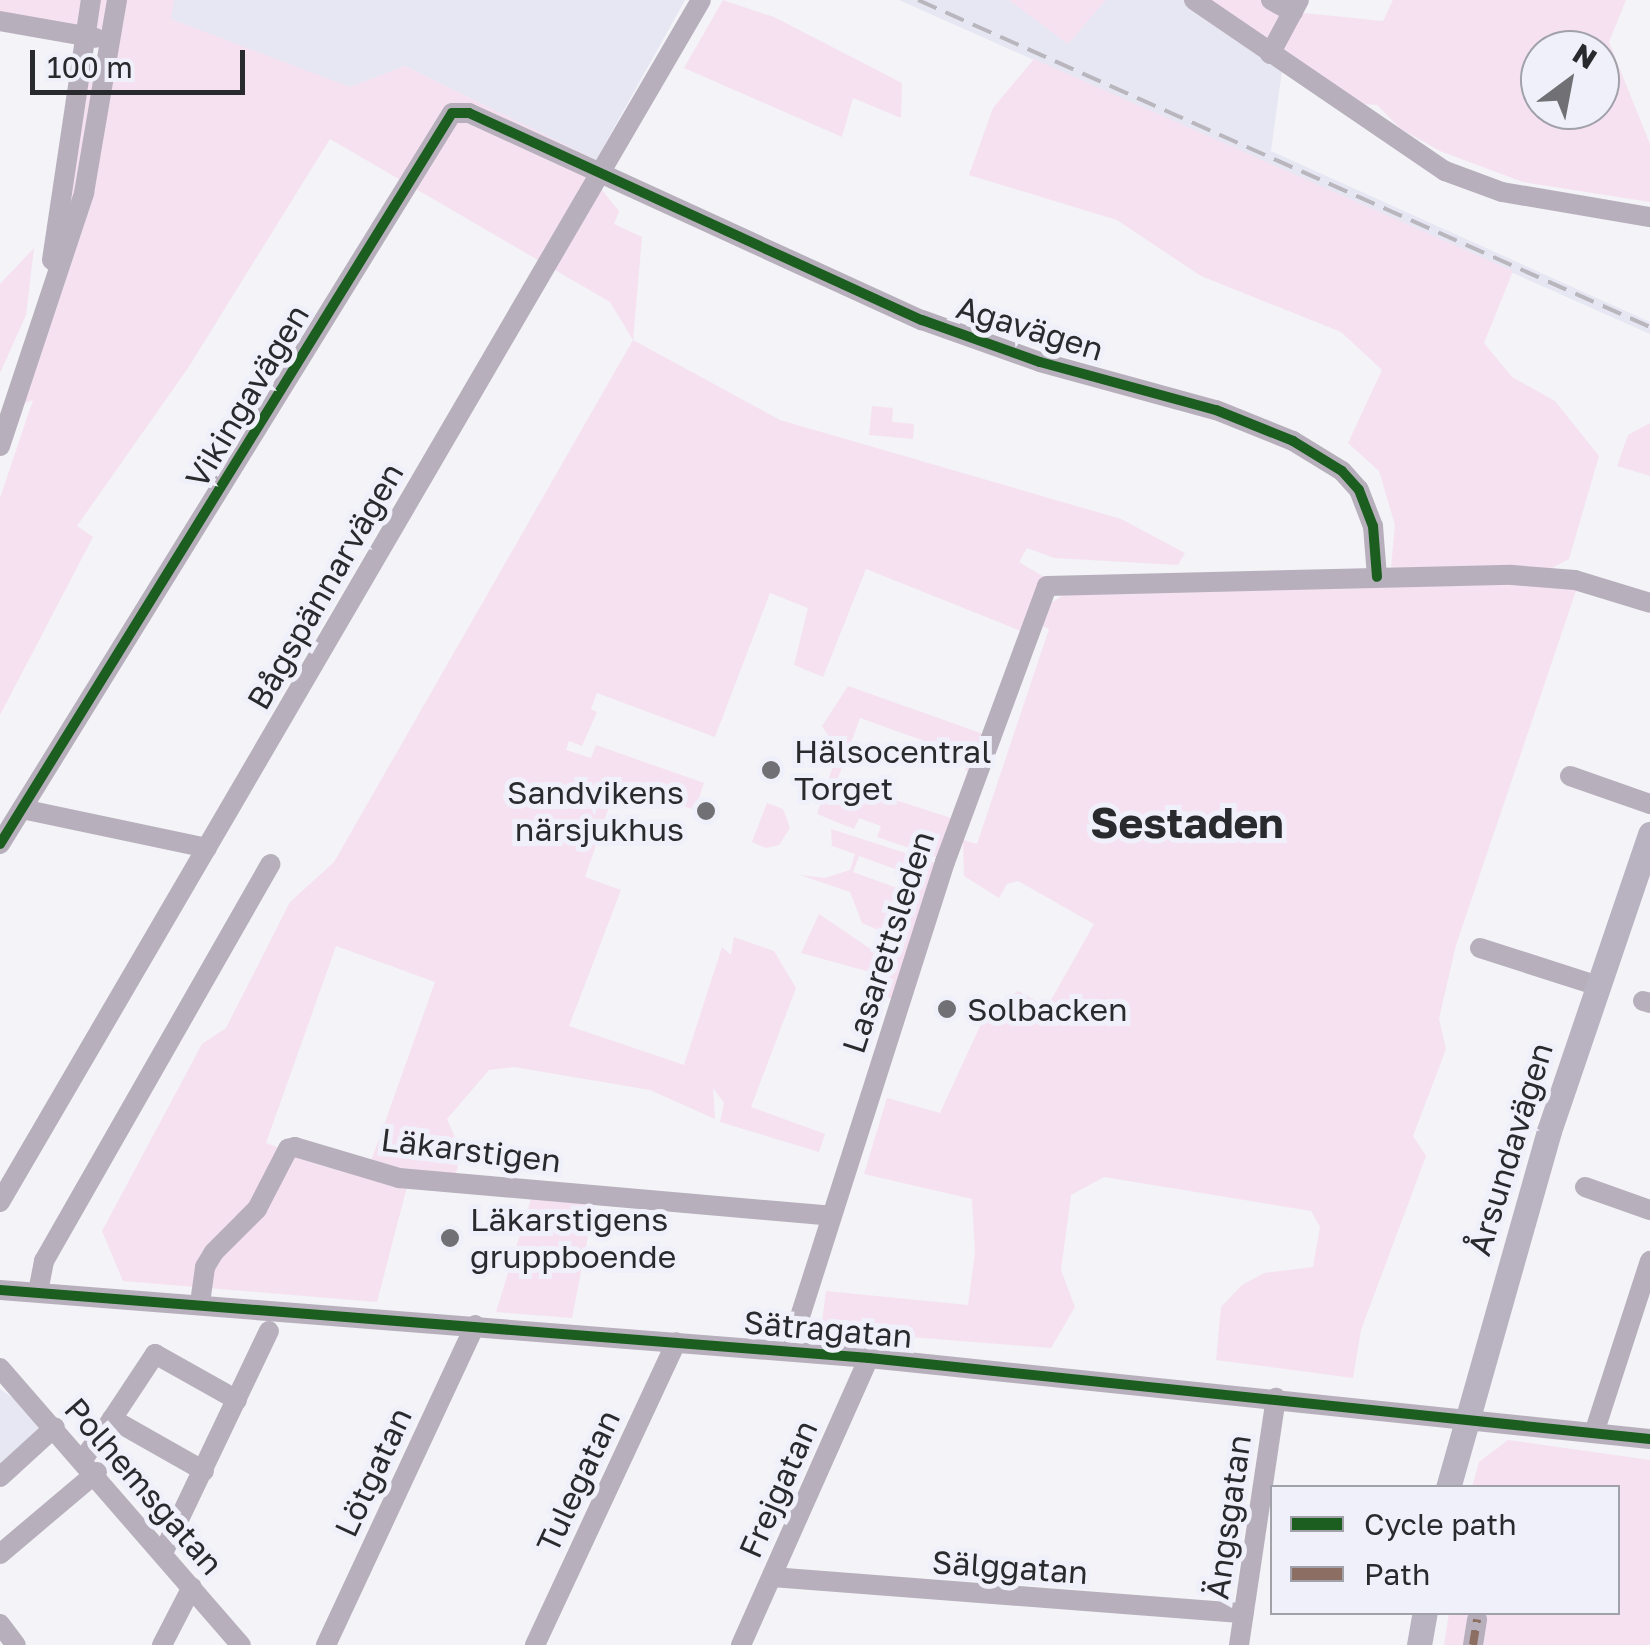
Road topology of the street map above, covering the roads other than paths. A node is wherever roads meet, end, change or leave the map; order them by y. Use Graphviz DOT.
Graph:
graph roads {
  1 [pos="91,0"];
  2 [pos="117,0"];
  3 [pos="702,0"];
  4 [pos="1194,0"];
  5 [pos="1271,0"];
  6 [pos="1296,6"];
  7 [pos="0,21"];
  8 [pos="86,37"];
  9 [pos="112,40"];
  10 [pos="1270,54"];
  11 [pos="600,174"];
  12 [pos="1650,217"];
  13 [pos="40,329"];
  14 [pos="0,446"];
  15 [pos="1377,577"];
  16 [pos="1650,603"];
  17 [pos="1570,776"];
  18 [pos="1650,804"];
  19 [pos="22,809"];
  20 [pos="1650,834"];
  21 [pos="0,844"];
  22 [pos="207,848"];
  23 [pos="270,864"];
  24 [pos="1480,948"];
  25 [pos="1595,984"];
  26 [pos="1585,1187"];
  27 [pos="0,1202"];
  28 [pos="1650,1210"];
  29 [pos="831,1216"];
  30 [pos="1650,1261"];
  31 [pos="0,1290"];
  32 [pos="38,1292"];
  33 [pos="200,1303"];
  34 [pos="474,1324"];
  35 [pos="269,1331"];
  36 [pos="676,1342"];
  37 [pos="789,1351"];
  38 [pos="869,1358"];
  39 [pos="0,1368"];
  40 [pos="1276,1398"];
  41 [pos="237,1400"];
  42 [pos="112,1419"];
  43 [pos="1463,1421"];
  44 [pos="55,1427"];
  45 [pos="1594,1432"];
  46 [pos="1650,1439"];
  47 [pos="90,1465"];
  48 [pos="204,1471"];
  49 [pos="0,1476"];
  50 [pos="1449,1485"];
  51 [pos="164,1553"];
  52 [pos="0,1554"];
  53 [pos="772,1577"];
  54 [pos="192,1587"];
  55 [pos="1244,1613"];
  56 [pos="1424,1615"];
  57 [pos="1477,1619"];
  58 [pos="0,1624"];
  59 [pos="16,1645"];
  60 [pos="162,1645"];
  61 [pos="240,1645"];
  62 [pos="326,1645"];
  63 [pos="534,1645"];
  64 [pos="741,1645"];
  65 [pos="1239,1645"];
  66 [pos="1419,1645"];
  67 [pos="1474,1645"];
  1 -- 8 [label="street"];
  2 -- 9 [label="street"];
  3 -- 11 [label="street, Bågspännarvägen"];
  4 -- 10 [label="street"];
  5 -- 6 [label="street"];
  6 -- 10 [label="street"];
  7 -- 8 [label="street"];
  8 -- 9 [label="street"];
  8 -- 13 [label="street"];
  9 -- 13 [label="street"];
  10 -- 12 [label="street"];
  11 -- 15 [label="street, Agavägen"];
  11 -- 19 [label="street, Vikingavägen"];
  11 -- 22 [label="street, Bågspännarvägen"];
  13 -- 14 [label="street"];
  15 -- 16 [label="street"];
  15 -- 29 [label="street, Lasarettsleden"];
  17 -- 18 [label="street"];
  19 -- 21 [label="street, Vikingavägen"];
  19 -- 22 [label="street"];
  20 -- 25 [label="main road, Årsundavägen"];
  22 -- 27 [label="street, Bågspännarvägen"];
  23 -- 32 [label="street"];
  24 -- 25 [label="street"];
  25 -- 43 [label="main road, Årsundavägen"];
  26 -- 28 [label="street"];
  29 -- 33 [label="street, Läkarstigen"];
  29 -- 37 [label="street, Lasarettsleden"];
  30 -- 45 [label="street"];
  31 -- 32 [label="street, Sätragatan"];
  32 -- 33 [label="street, Sätragatan"];
  33 -- 34 [label="street, Sätragatan"];
  34 -- 36 [label="street, Sätragatan"];
  34 -- 62 [label="street, Lötgatan"];
  35 -- 41 [label="street"];
  36 -- 37 [label="street, Sätragatan"];
  36 -- 63 [label="street, Tulegatan"];
  37 -- 38 [label="street, Sätragatan"];
  38 -- 40 [label="street, Sätragatan"];
  38 -- 53 [label="street, Frejgatan"];
  39 -- 44 [label="street, Polhemsgatan"];
  40 -- 43 [label="street, Sätragatan"];
  40 -- 55 [label="street, Ängsgatan"];
  41 -- 42 [label="street"];
  41 -- 48 [label="street"];
  42 -- 47 [label="street"];
  42 -- 48 [label="street"];
  43 -- 45 [label="street, Sätragatan"];
  43 -- 50 [label="main road, Årsundavägen"];
  44 -- 47 [label="street, Polhemsgatan"];
  44 -- 49 [label="street"];
  45 -- 46 [label="street, Sätragatan"];
  47 -- 51 [label="street, Polhemsgatan"];
  47 -- 52 [label="street"];
  48 -- 51 [label="street"];
  51 -- 54 [label="street, Polhemsgatan"];
  53 -- 55 [label="street, Sälggatan"];
  53 -- 64 [label="street, Frejgatan"];
  54 -- 60 [label="street"];
  54 -- 61 [label="street, Polhemsgatan"];
  55 -- 65 [label="street, Ängsgatan"];
  56 -- 66 [label="main road"];
  57 -- 67 [label="street"];
  58 -- 59 [label="street"];
}
